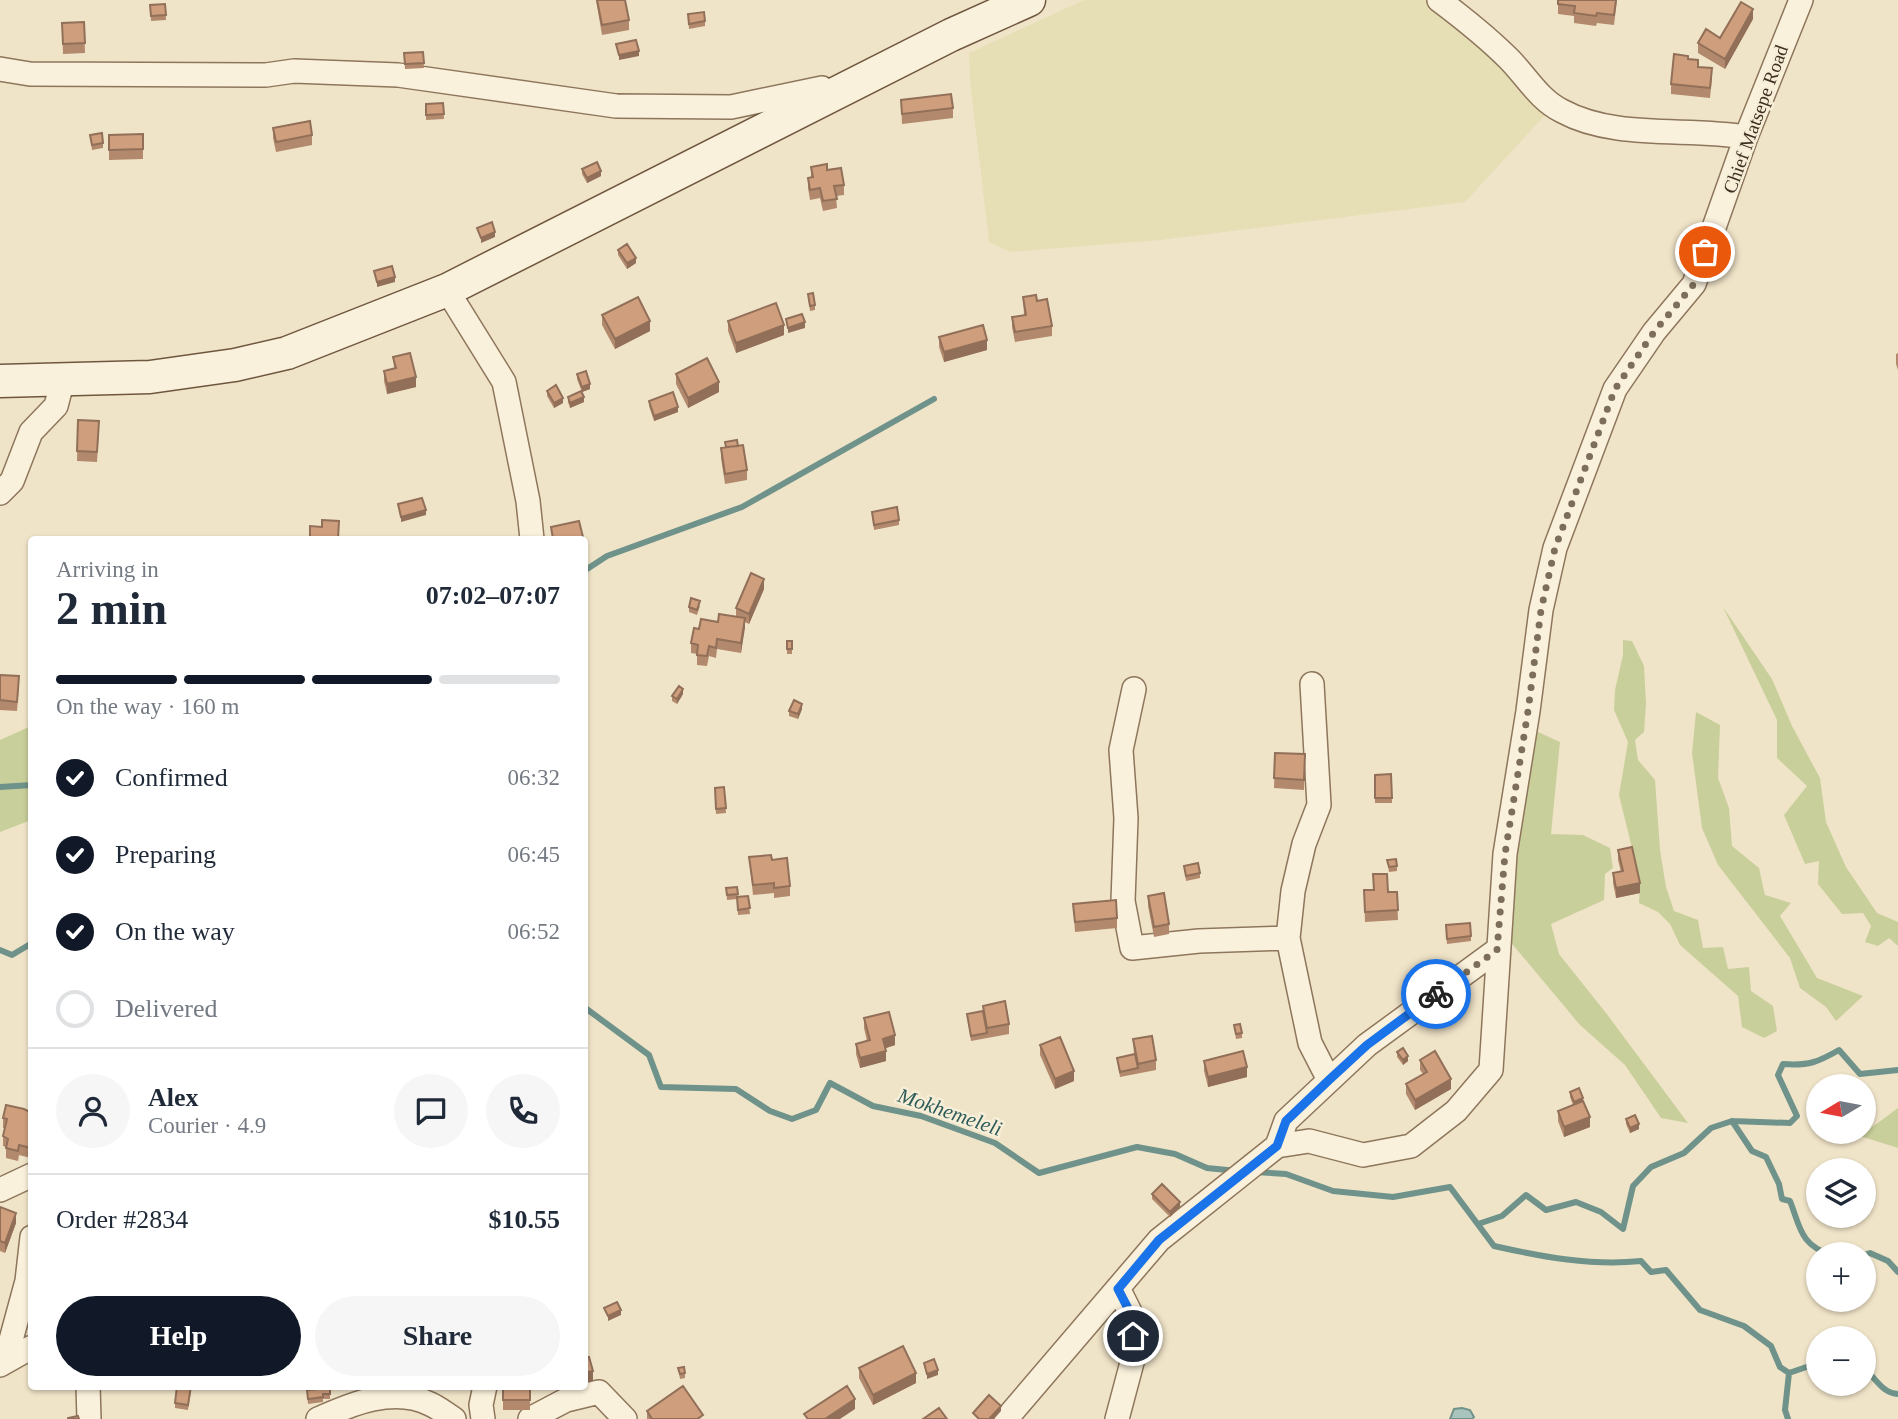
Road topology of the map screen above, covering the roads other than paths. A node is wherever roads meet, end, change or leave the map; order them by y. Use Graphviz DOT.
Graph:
graph roads {
  1 [pos="1029,0"];
  2 [pos="1439,0"];
  3 [pos="1801,0"];
  4 [pos="0,69"];
  5 [pos="831,96"];
  6 [pos="1746,137"];
  7 [pos="447,290"];
  8 [pos="63,379"];
  9 [pos="0,381"];
  10 [pos="0,493"];
  11 [pos="532,536"];
  12 [pos="1312,684"];
  13 [pos="1134,689"];
  14 [pos="1288,938"];
  15 [pos="1497,950"];
  16 [pos="1329,1080"];
  17 [pos="1277,1146"];
  18 [pos="28,1177"];
  19 [pos="0,1190"];
  20 [pos="28,1272"];
  21 [pos="1118,1289"];
  22 [pos="28,1349"];
  23 [pos="2,1363"];
  24 [pos="88,1390"];
  25 [pos="484,1390"];
  26 [pos="422,1394"];
  27 [pos="89,1419"];
  28 [pos="318,1419"];
  29 [pos="454,1419"];
  30 [pos="482,1419"];
  31 [pos="530,1419"];
  32 [pos="625,1419"];
  33 [pos="1006,1419"];
  34 [pos="1117,1419"];
  1 -- 5 [label="street"];
  2 -- 6 [label="street"];
  3 -- 6 [label="street, Chief Matsepe Road"];
  4 -- 5 [label="street"];
  5 -- 7 [label="street"];
  6 -- 15 [label="street, Chief Matsepe Road"];
  7 -- 8 [label="street"];
  7 -- 11 [label="street"];
  8 -- 9 [label="street"];
  8 -- 10 [label="street"];
  12 -- 14 [label="street"];
  13 -- 14 [label="street"];
  14 -- 16 [label="street"];
  15 -- 16 [label="street"];
  15 -- 17 [label="street, Chief Matsepe Road"];
  16 -- 17 [label="street"];
  17 -- 21 [label="street"];
  18 -- 19 [label="street"];
  20 -- 23 [label="street"];
  21 -- 33 [label="street"];
  21 -- 34 [label="street"];
  22 -- 23 [label="street"];
  24 -- 27 [label="street"];
  25 -- 30 [label="street"];
  26 -- 28 [label="street"];
  26 -- 29 [label="street"];
  31 -- 32 [label="street"];
}
